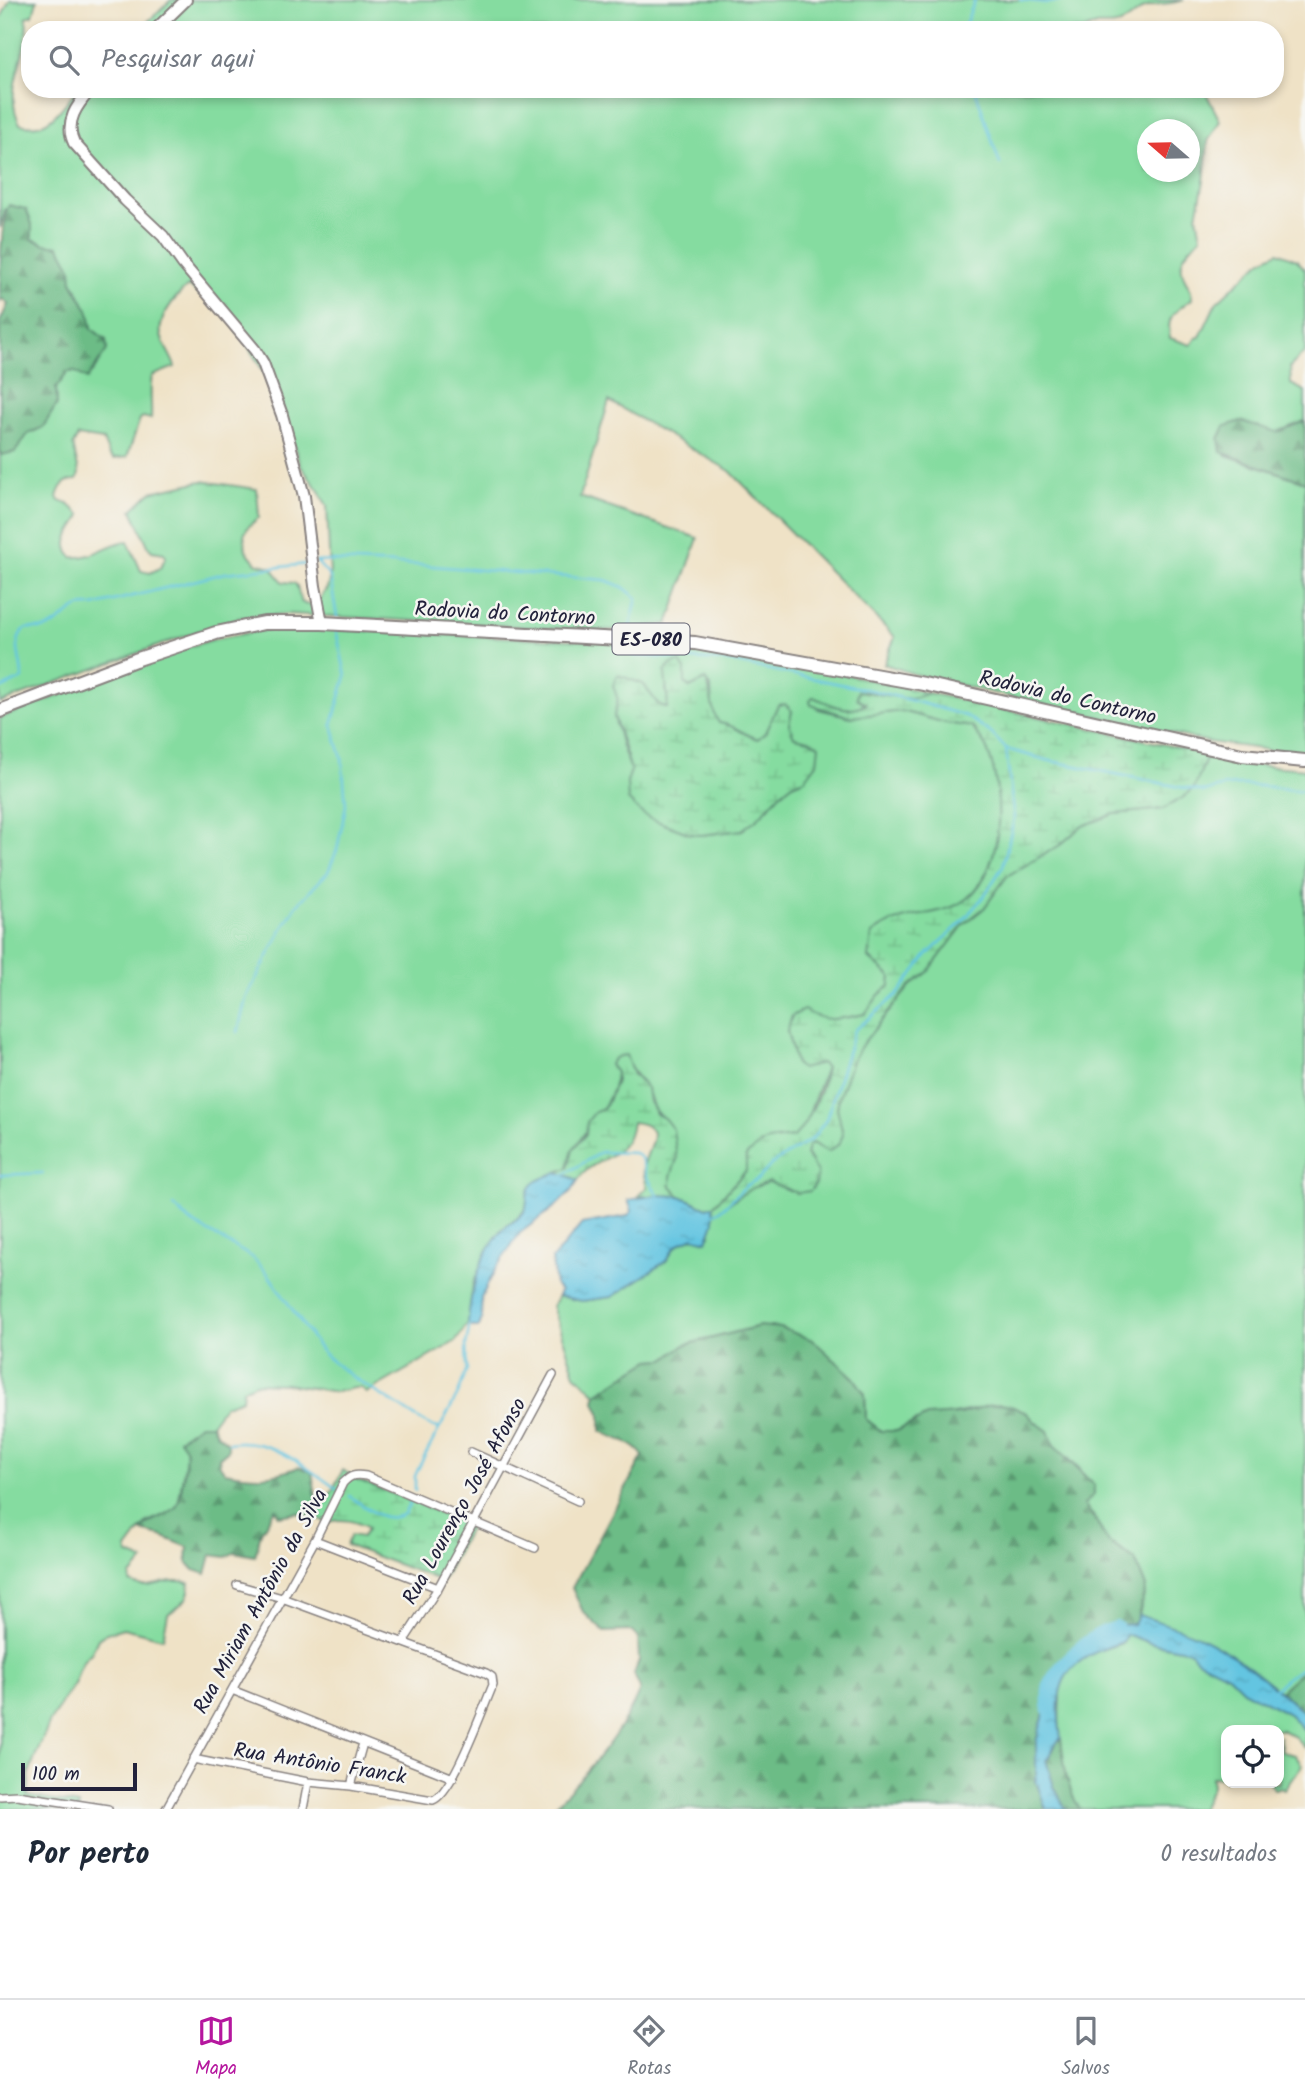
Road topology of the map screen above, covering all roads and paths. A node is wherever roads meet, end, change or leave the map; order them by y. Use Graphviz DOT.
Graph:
graph roads {
  1 [pos="186,0"];
  2 [pos="164,21"];
  3 [pos="83,98"];
  4 [pos="322,623"];
  5 [pos="0,711"];
  6 [pos="1305,761"];
  7 [pos="553,1375"];
  8 [pos="471,1452"];
  9 [pos="503,1467"];
  10 [pos="578,1501"];
  11 [pos="472,1522"];
  12 [pos="315,1540"];
  13 [pos="535,1548"];
  14 [pos="237,1585"];
  15 [pos="438,1588"];
  16 [pos="282,1598"];
  17 [pos="403,1643"];
  18 [pos="232,1690"];
  19 [pos="363,1743"];
  20 [pos="193,1759"];
  21 [pos="453,1778"];
  22 [pos="308,1782"];
  23 [pos="351,1786"];
  24 [pos="0,1796"];
  25 [pos="108,1809"];
  26 [pos="166,1809"];
  27 [pos="303,1809"];
  1 -- 2 [label="street"];
  3 -- 4 [label="street"];
  4 -- 5 [label="main road, Rodovia do Contorno / ES-080"];
  4 -- 6 [label="main road, Rodovia do Contorno / ES-080"];
  7 -- 9 [label="street, Rua Lourenço José Afonso"];
  8 -- 9 [label="street"];
  9 -- 10 [label="street"];
  9 -- 11 [label="street, Rua Lourenço José Afonso"];
  11 -- 12 [label="street, Rua Miriam Antônio da Silva"];
  11 -- 13 [label="street, Rua Miriam Antônio da Silva"];
  11 -- 15 [label="street, Rua Lourenço José Afonso"];
  12 -- 15 [label="street"];
  12 -- 16 [label="street, Rua Miriam Antônio da Silva"];
  14 -- 16 [label="street"];
  15 -- 17 [label="street, Rua Lourenço José Afonso"];
  16 -- 17 [label="street"];
  16 -- 18 [label="street, Rua Miriam Antônio da Silva"];
  17 -- 21 [label="street"];
  18 -- 19 [label="street"];
  18 -- 20 [label="street, Rua Miriam Antônio da Silva"];
  19 -- 21 [label="street"];
  19 -- 23 [label="street"];
  20 -- 22 [label="street, Rua Antônio Franck"];
  20 -- 26 [label="street, Rua Miriam Antônio da Silva"];
  21 -- 23 [label="street, Rua Antônio Franck"];
  22 -- 23 [label="street, Rua Antônio Franck"];
  22 -- 27 [label="street"];
  24 -- 25 [label="street"];
}
